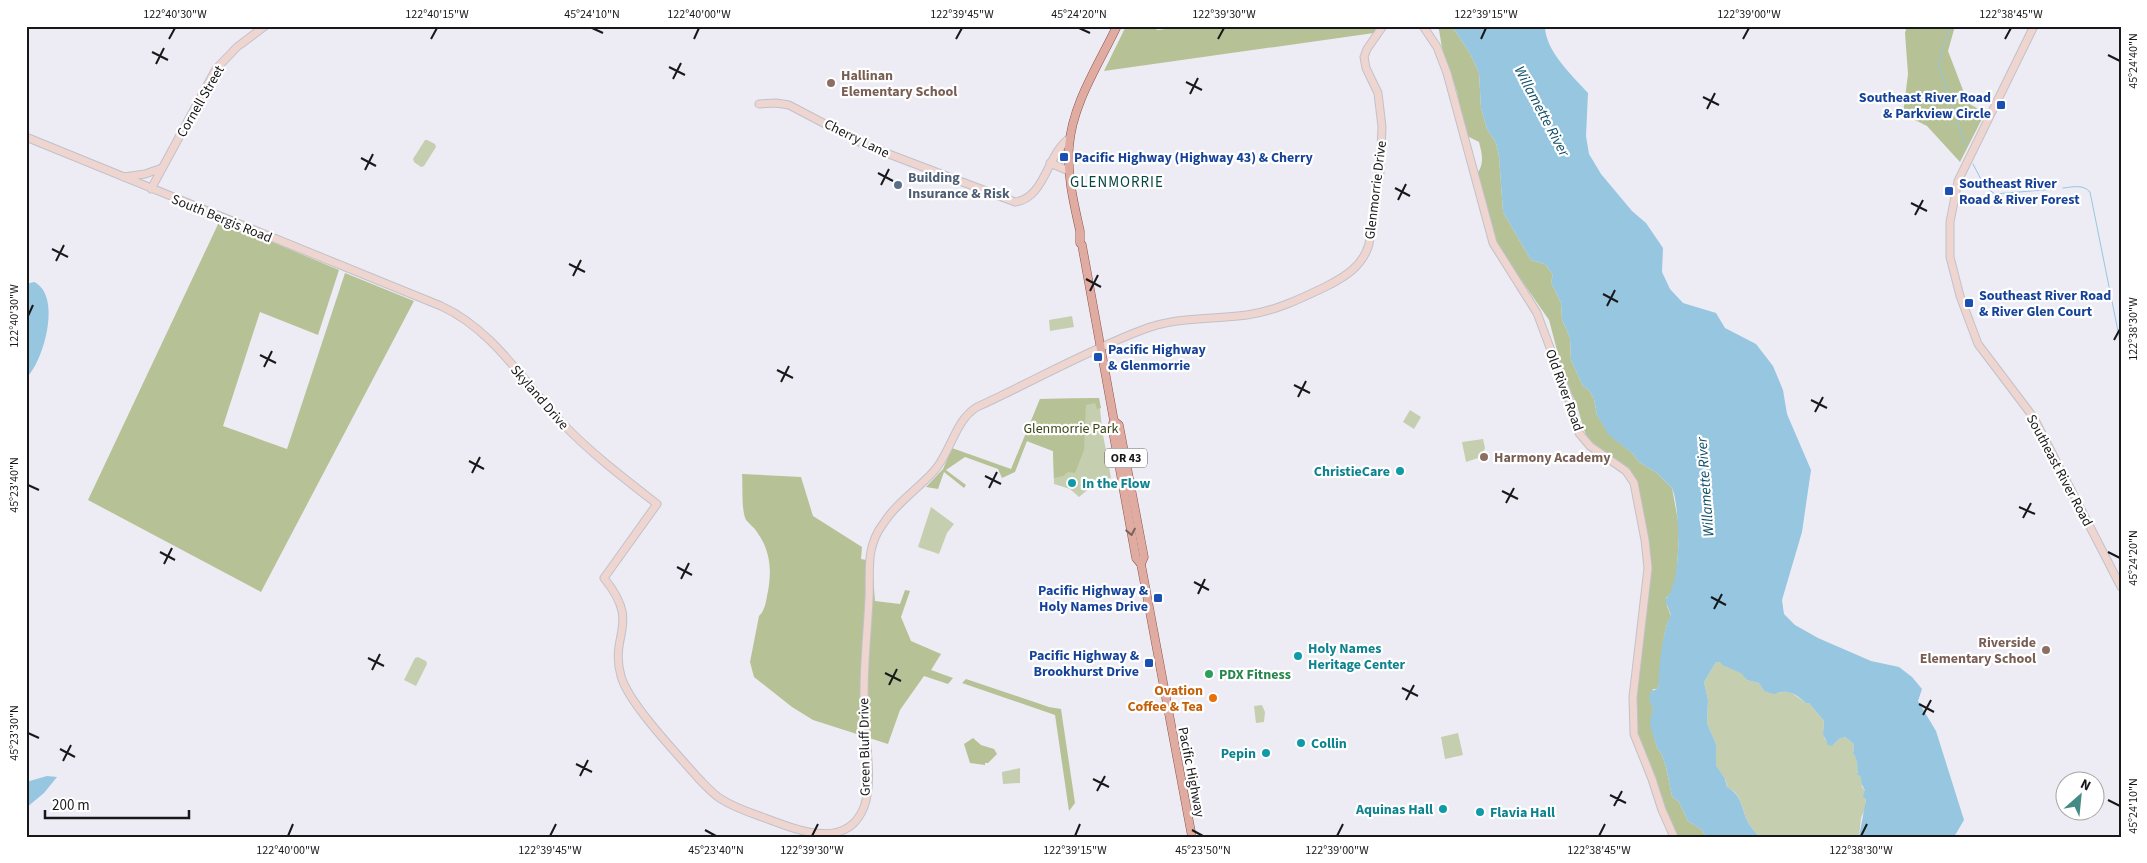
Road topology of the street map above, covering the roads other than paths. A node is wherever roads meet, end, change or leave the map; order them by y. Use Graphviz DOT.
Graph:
graph roads {
  1 [pos="265,26"];
  2 [pos="1117,26"];
  3 [pos="1383,26"];
  4 [pos="1423,26"];
  5 [pos="2034,26"];
  6 [pos="759,104"];
  7 [pos="26,137"];
  8 [pos="1070,138"];
  9 [pos="1050,163"];
  10 [pos="162,168"];
  11 [pos="1070,171"];
  12 [pos="124,177"];
  13 [pos="151,189"];
  14 [pos="419,297"];
  15 [pos="1101,348"];
  16 [pos="916,488"];
  17 [pos="604,578"];
  18 [pos="2121,587"];
  19 [pos="1192,837"];
  20 [pos="1674,837"];
  1 -- 10 [label="street, Cornell Street"];
  2 -- 8 [label="main road, Pacific Highway / OR 43"];
  3 -- 15 [label="street, Glenmorrie Drive"];
  4 -- 20 [label="street, Old River Road"];
  5 -- 18 [label="street, Southeast River Road"];
  6 -- 9 [label="street, Cherry Lane"];
  7 -- 12 [label="street, South Bergis Road"];
  8 -- 9 [label="street, Cherry Lane"];
  8 -- 11 [label="main road, Pacific Highway / OR 43"];
  9 -- 11 [label="street"];
  10 -- 12 [label="street"];
  10 -- 13 [label="street, Cornell Street"];
  11 -- 15 [label="main road, Pacific Highway / OR 43"];
  12 -- 13 [label="street, South Bergis Road"];
  13 -- 14 [label="street, South Bergis Road"];
  14 -- 17 [label="street, Skyland Drive"];
  15 -- 16 [label="street, Glenmorrie Drive"];
  15 -- 19 [label="main road, Pacific Highway / OR 43"];
  16 -- 17 [label="street, Green Bluff Drive"];
}
